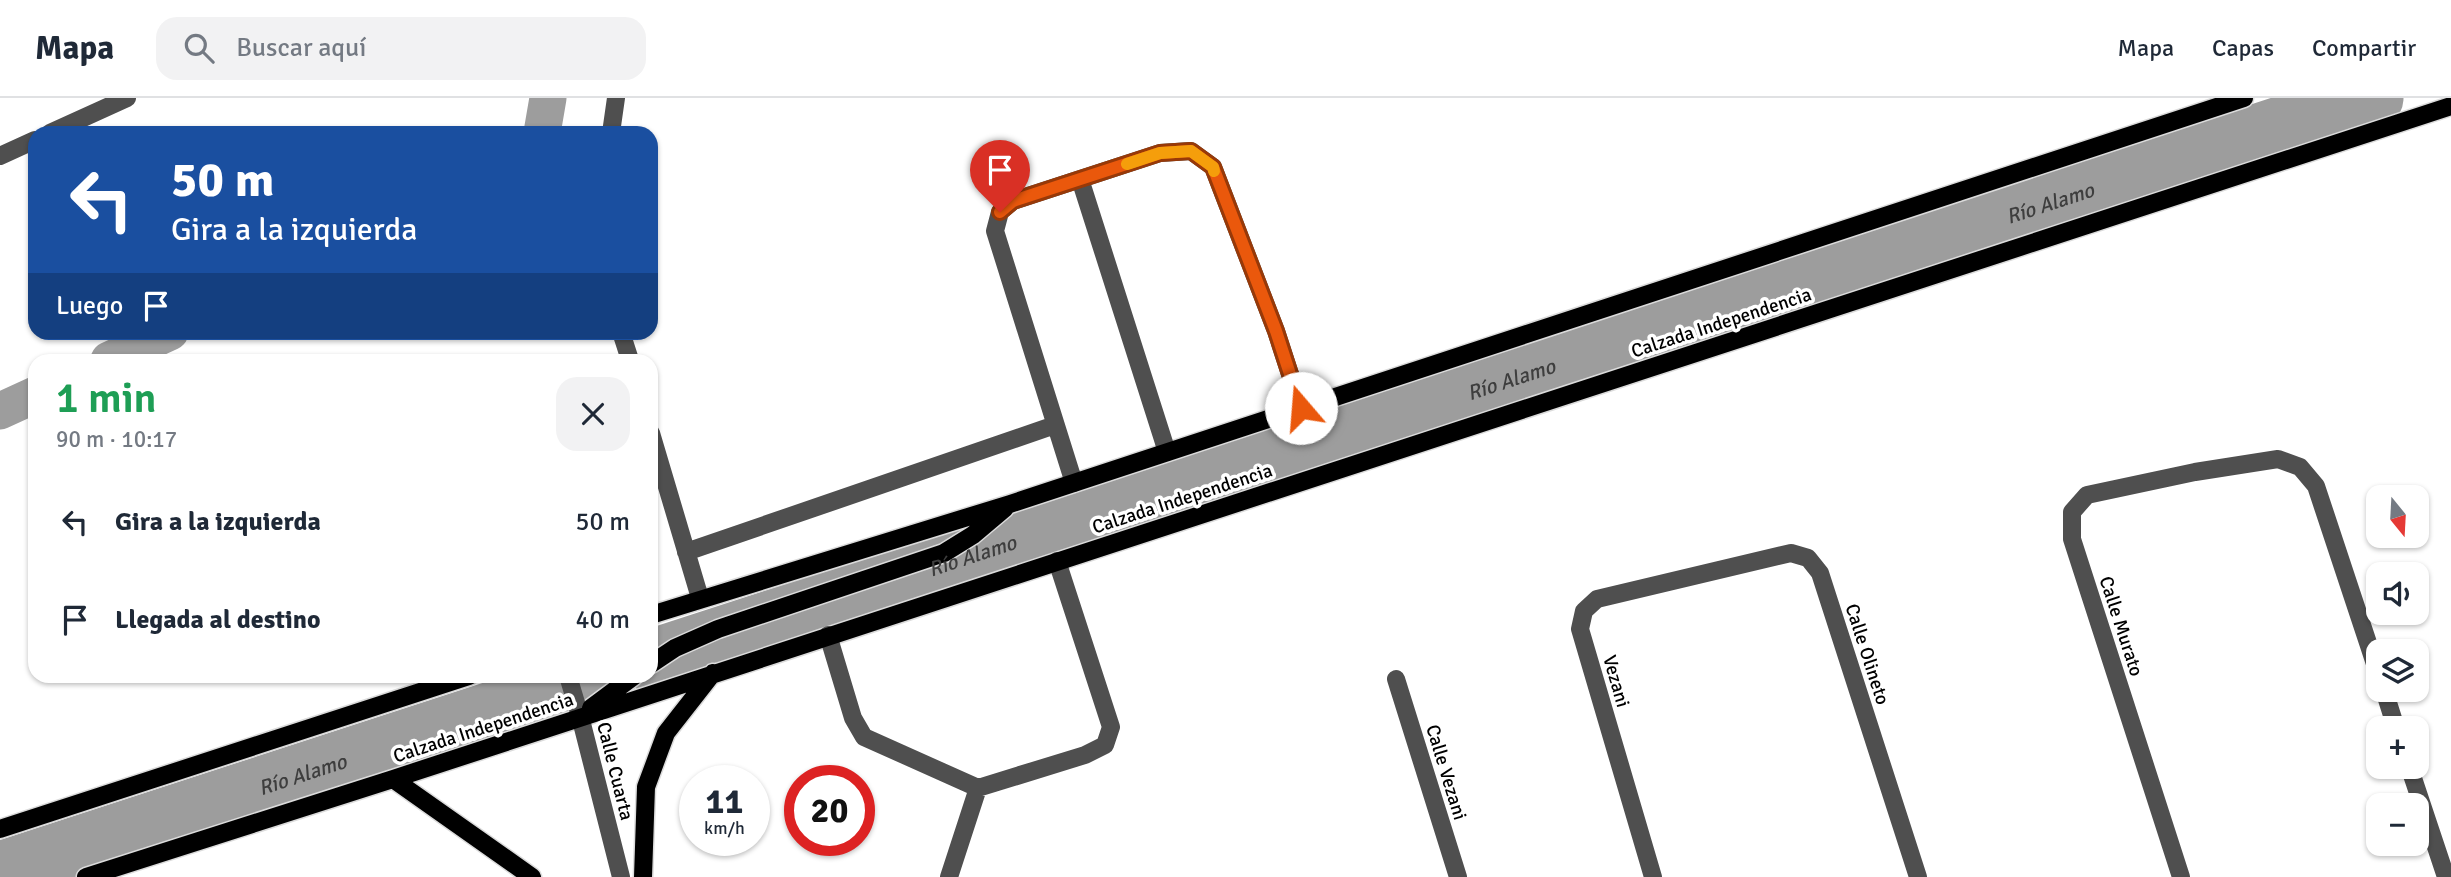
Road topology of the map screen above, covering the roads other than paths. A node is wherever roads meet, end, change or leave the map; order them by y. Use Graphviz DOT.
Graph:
graph roads {
  1 [pos="127,98"];
  2 [pos="616,98"];
  3 [pos="2244,98"];
  4 [pos="2451,106"];
  5 [pos="65,126"];
  6 [pos="612,126"];
  7 [pos="28,143"];
  8 [pos="0,156"];
  9 [pos="1080,180"];
  10 [pos="1301,408"];
  11 [pos="1055,425"];
  12 [pos="1167,452"];
  13 [pos="658,457"];
  14 [pos="1074,483"];
  15 [pos="1010,504"];
  16 [pos="686,552"];
  17 [pos="1057,561"];
  18 [pos="1695,575"];
  19 [pos="700,598"];
  20 [pos="658,613"];
  21 [pos="828,635"];
  22 [pos="2367,639"];
  23 [pos="658,659"];
  24 [pos="713,673"];
  25 [pos="1396,679"];
  26 [pos="448,683"];
  27 [pos="570,683"];
  28 [pos="625,683"];
  29 [pos="580,716"];
  30 [pos="393,779"];
  31 [pos="2413,779"];
  32 [pos="978,788"];
  33 [pos="0,830"];
  34 [pos="86,877"];
  35 [pos="532,877"];
  36 [pos="621,877"];
  37 [pos="643,877"];
  38 [pos="948,877"];
  39 [pos="1458,877"];
  40 [pos="1653,877"];
  41 [pos="1918,877"];
  42 [pos="2181,877"];
  43 [pos="2446,877"];
  1 -- 5 [label="street"];
  2 -- 6 [label="street"];
  3 -- 10 [label="main road"];
  4 -- 17 [label="main road, Calzada Independencia"];
  7 -- 8 [label="street"];
  9 -- 10 [label="street"];
  9 -- 11 [label="street"];
  9 -- 12 [label="street"];
  10 -- 12 [label="main road"];
  11 -- 14 [label="street"];
  11 -- 16 [label="street"];
  12 -- 14 [label="main road"];
  13 -- 16 [label="street"];
  14 -- 15 [label="main road"];
  15 -- 19 [label="main road"];
  15 -- 23 [label="main road"];
  16 -- 19 [label="street"];
  17 -- 21 [label="main road, Calzada Independencia"];
  17 -- 32 [label="street"];
  18 -- 40 [label="street, Vezani"];
  18 -- 41 [label="street, Calle Olineto"];
  19 -- 20 [label="main road"];
  21 -- 24 [label="main road, Calzada Independencia"];
  21 -- 32 [label="street"];
  22 -- 42 [label="street, Calle Murato"];
  24 -- 29 [label="main road, Calzada Independencia"];
  24 -- 37 [label="main road"];
  25 -- 39 [label="street, Calle Vezani"];
  26 -- 33 [label="main road"];
  27 -- 29 [label="street, Calle Cuarta"];
  28 -- 29 [label="main road"];
  29 -- 30 [label="main road, Calzada Independencia"];
  29 -- 36 [label="street, Calle Cuarta"];
  30 -- 34 [label="main road, Calzada Independencia"];
  30 -- 35 [label="main road"];
  31 -- 43 [label="street"];
  32 -- 38 [label="street"];
}
